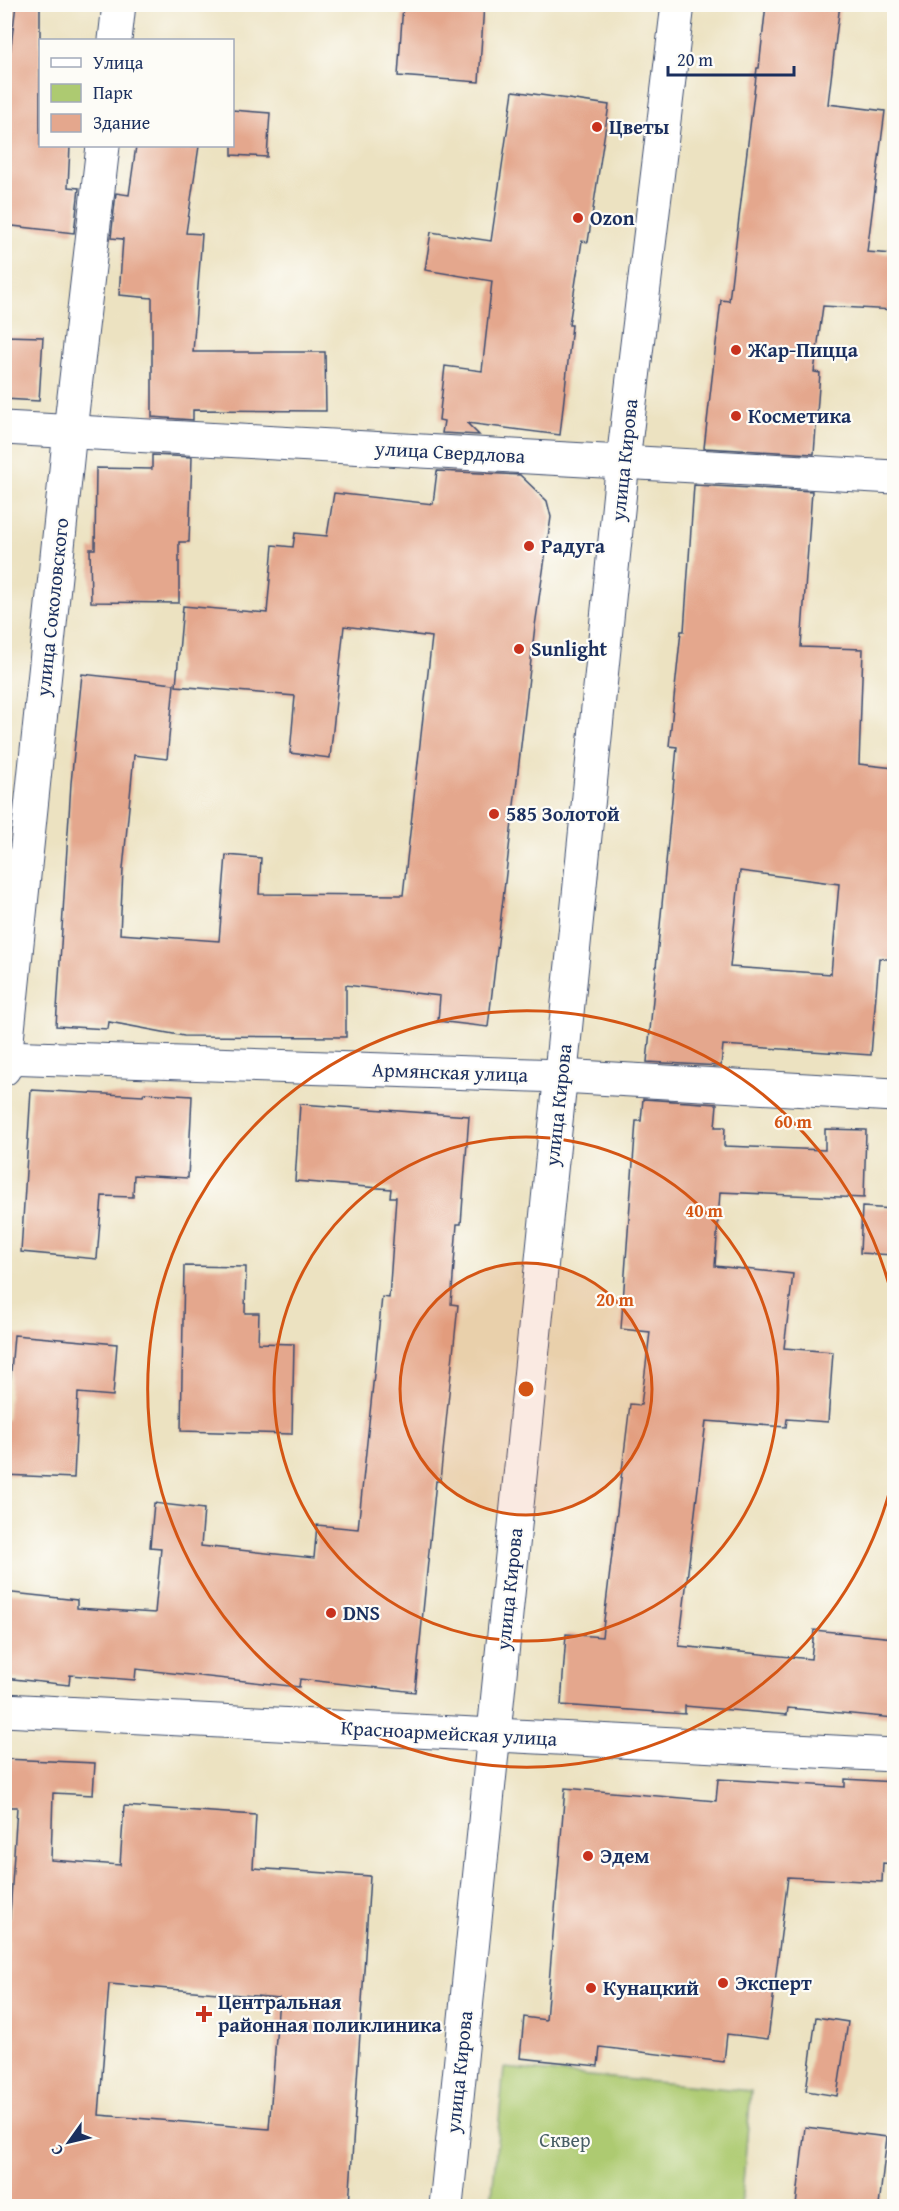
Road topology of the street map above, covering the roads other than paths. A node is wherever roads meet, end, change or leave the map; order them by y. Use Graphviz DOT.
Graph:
graph roads {
  1 [pos="119,4"];
  2 [pos="678,4"];
  3 [pos="115,39"];
  4 [pos="103,147"];
  5 [pos="4,428"];
  6 [pos="70,431"];
  7 [pos="623,461"];
  8 [pos="894,477"];
  9 [pos="5,1061"];
  10 [pos="561,1076"];
  11 [pos="894,1095"];
  12 [pos="4,1710"];
  13 [pos="494,1735"];
  14 [pos="894,1755"];
  15 [pos="446,2206"];
  1 -- 3 [label="street"];
  2 -- 7 [label="street, улица Кирова"];
  4 -- 6 [label="street, улица Соколовского"];
  5 -- 6 [label="street, улица Свердлова"];
  6 -- 7 [label="street, улица Свердлова"];
  6 -- 9 [label="street, улица Соколовского"];
  7 -- 8 [label="street, улица Свердлова"];
  7 -- 10 [label="street, улица Кирова"];
  9 -- 10 [label="street, Армянская улица"];
  10 -- 11 [label="street, Армянская улица"];
  10 -- 13 [label="street, улица Кирова"];
  12 -- 13 [label="street, Красноармейская улица"];
  13 -- 14 [label="street, Красноармейская улица"];
  13 -- 15 [label="street, улица Кирова"];
}
